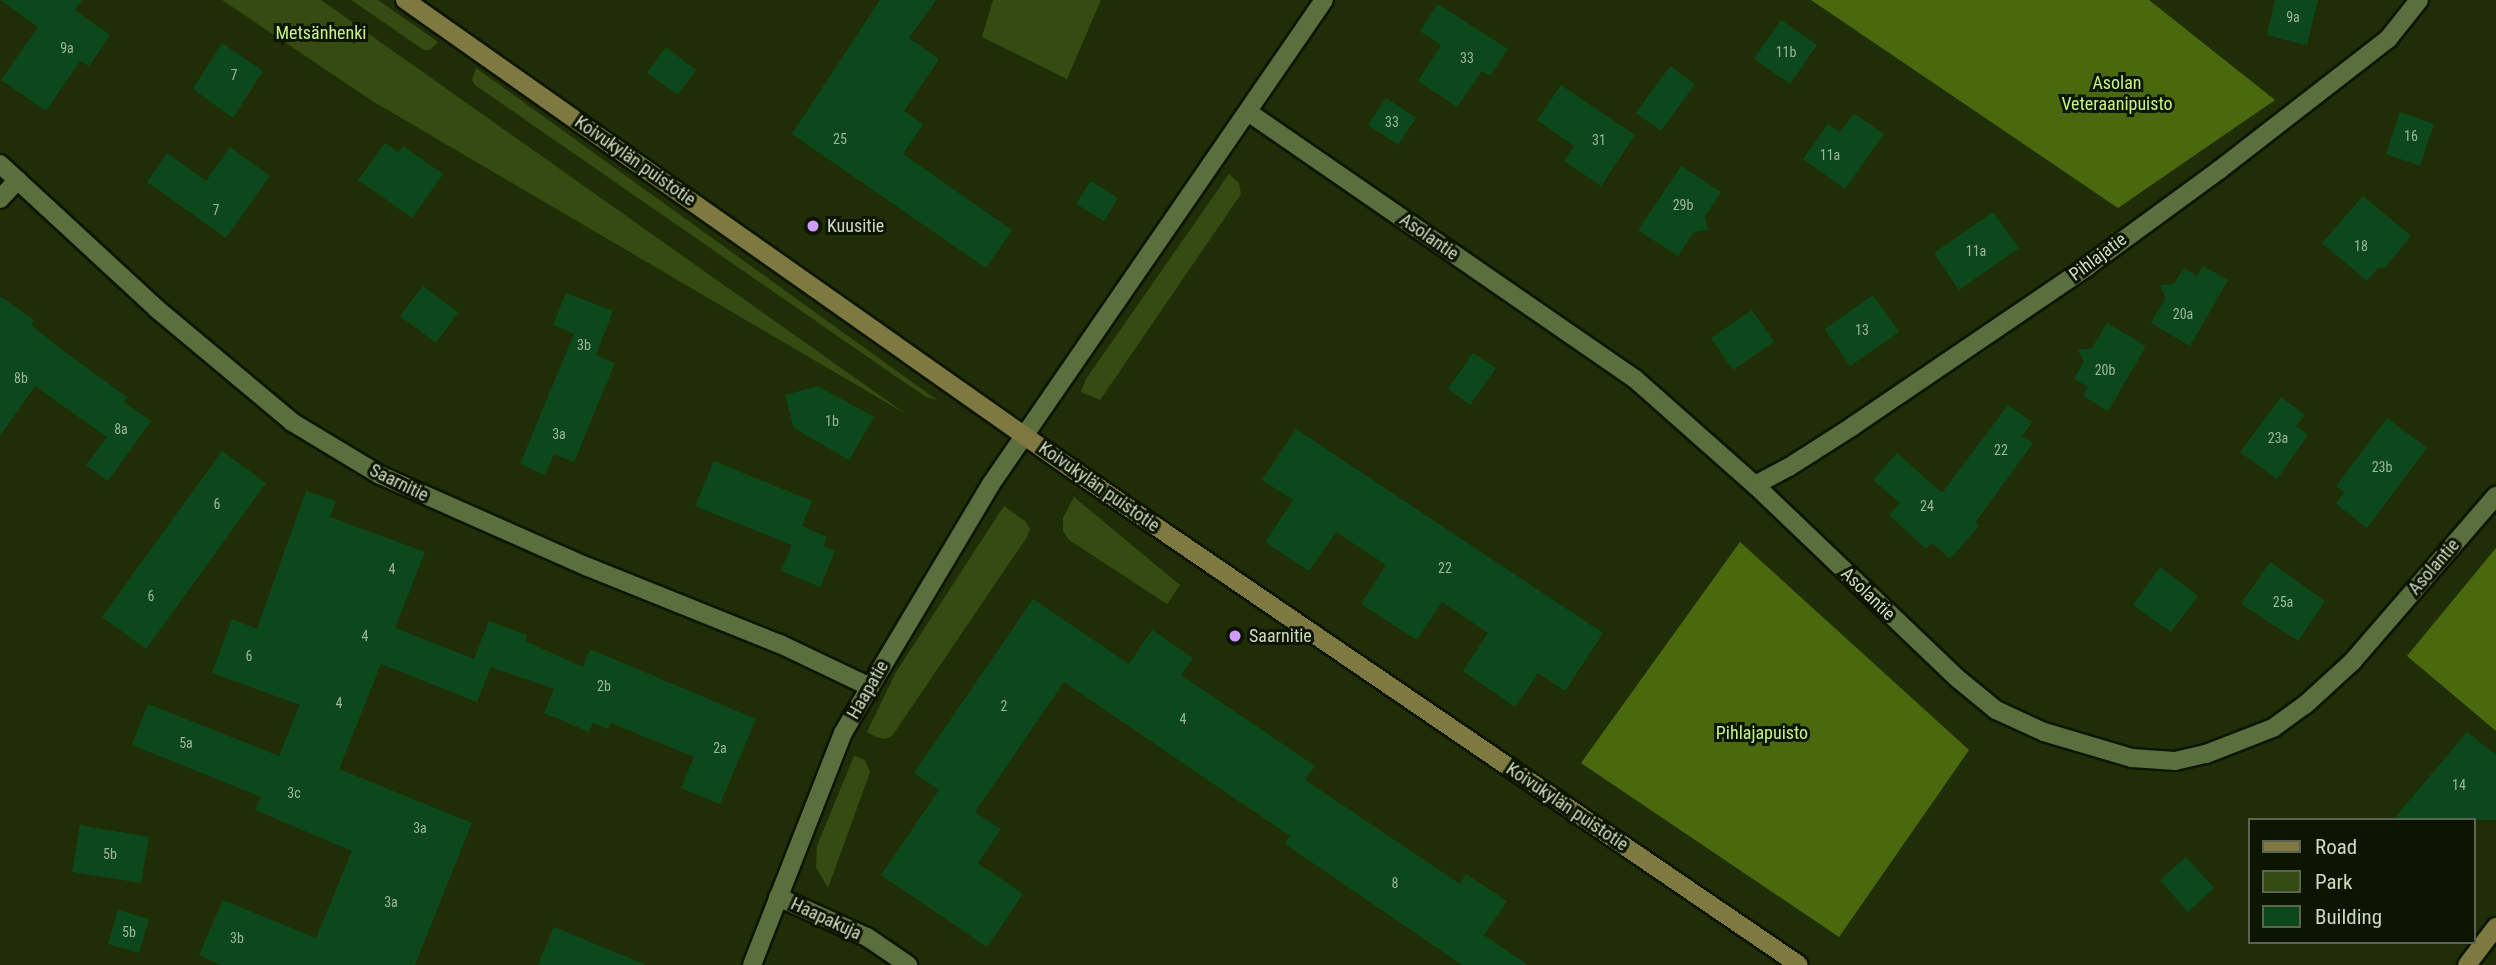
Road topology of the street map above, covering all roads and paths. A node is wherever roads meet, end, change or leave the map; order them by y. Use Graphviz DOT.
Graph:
graph roads {
  1 [pos="405,0"];
  2 [pos="1324,0"];
  3 [pos="2419,0"];
  4 [pos="1248,112"];
  5 [pos="0,164"];
  6 [pos="19,180"];
  7 [pos="0,200"];
  8 [pos="1024,435"];
  9 [pos="1755,485"];
  10 [pos="2496,496"];
  11 [pos="870,687"];
  12 [pos="778,897"];
  13 [pos="2496,927"];
  14 [pos="752,965"];
  15 [pos="908,965"];
  16 [pos="1799,965"];
  17 [pos="2468,965"];
  1 -- 8 [label="street, Koivukylän puistotie"];
  2 -- 4 [label="street"];
  3 -- 9 [label="street, Pihlajatie"];
  4 -- 8 [label="street"];
  4 -- 9 [label="street, Asolantie"];
  5 -- 6 [label="street, Saarnitie"];
  6 -- 7 [label="street"];
  6 -- 11 [label="street, Saarnitie"];
  8 -- 11 [label="street, Haapatie"];
  8 -- 16 [label="street, Koivukylän puistotie"];
  9 -- 10 [label="street, Asolantie"];
  11 -- 12 [label="street, Haapatie"];
  12 -- 14 [label="street, Haapatie"];
  12 -- 15 [label="street, Haapakuja"];
  13 -- 17 [label="street"];
}
